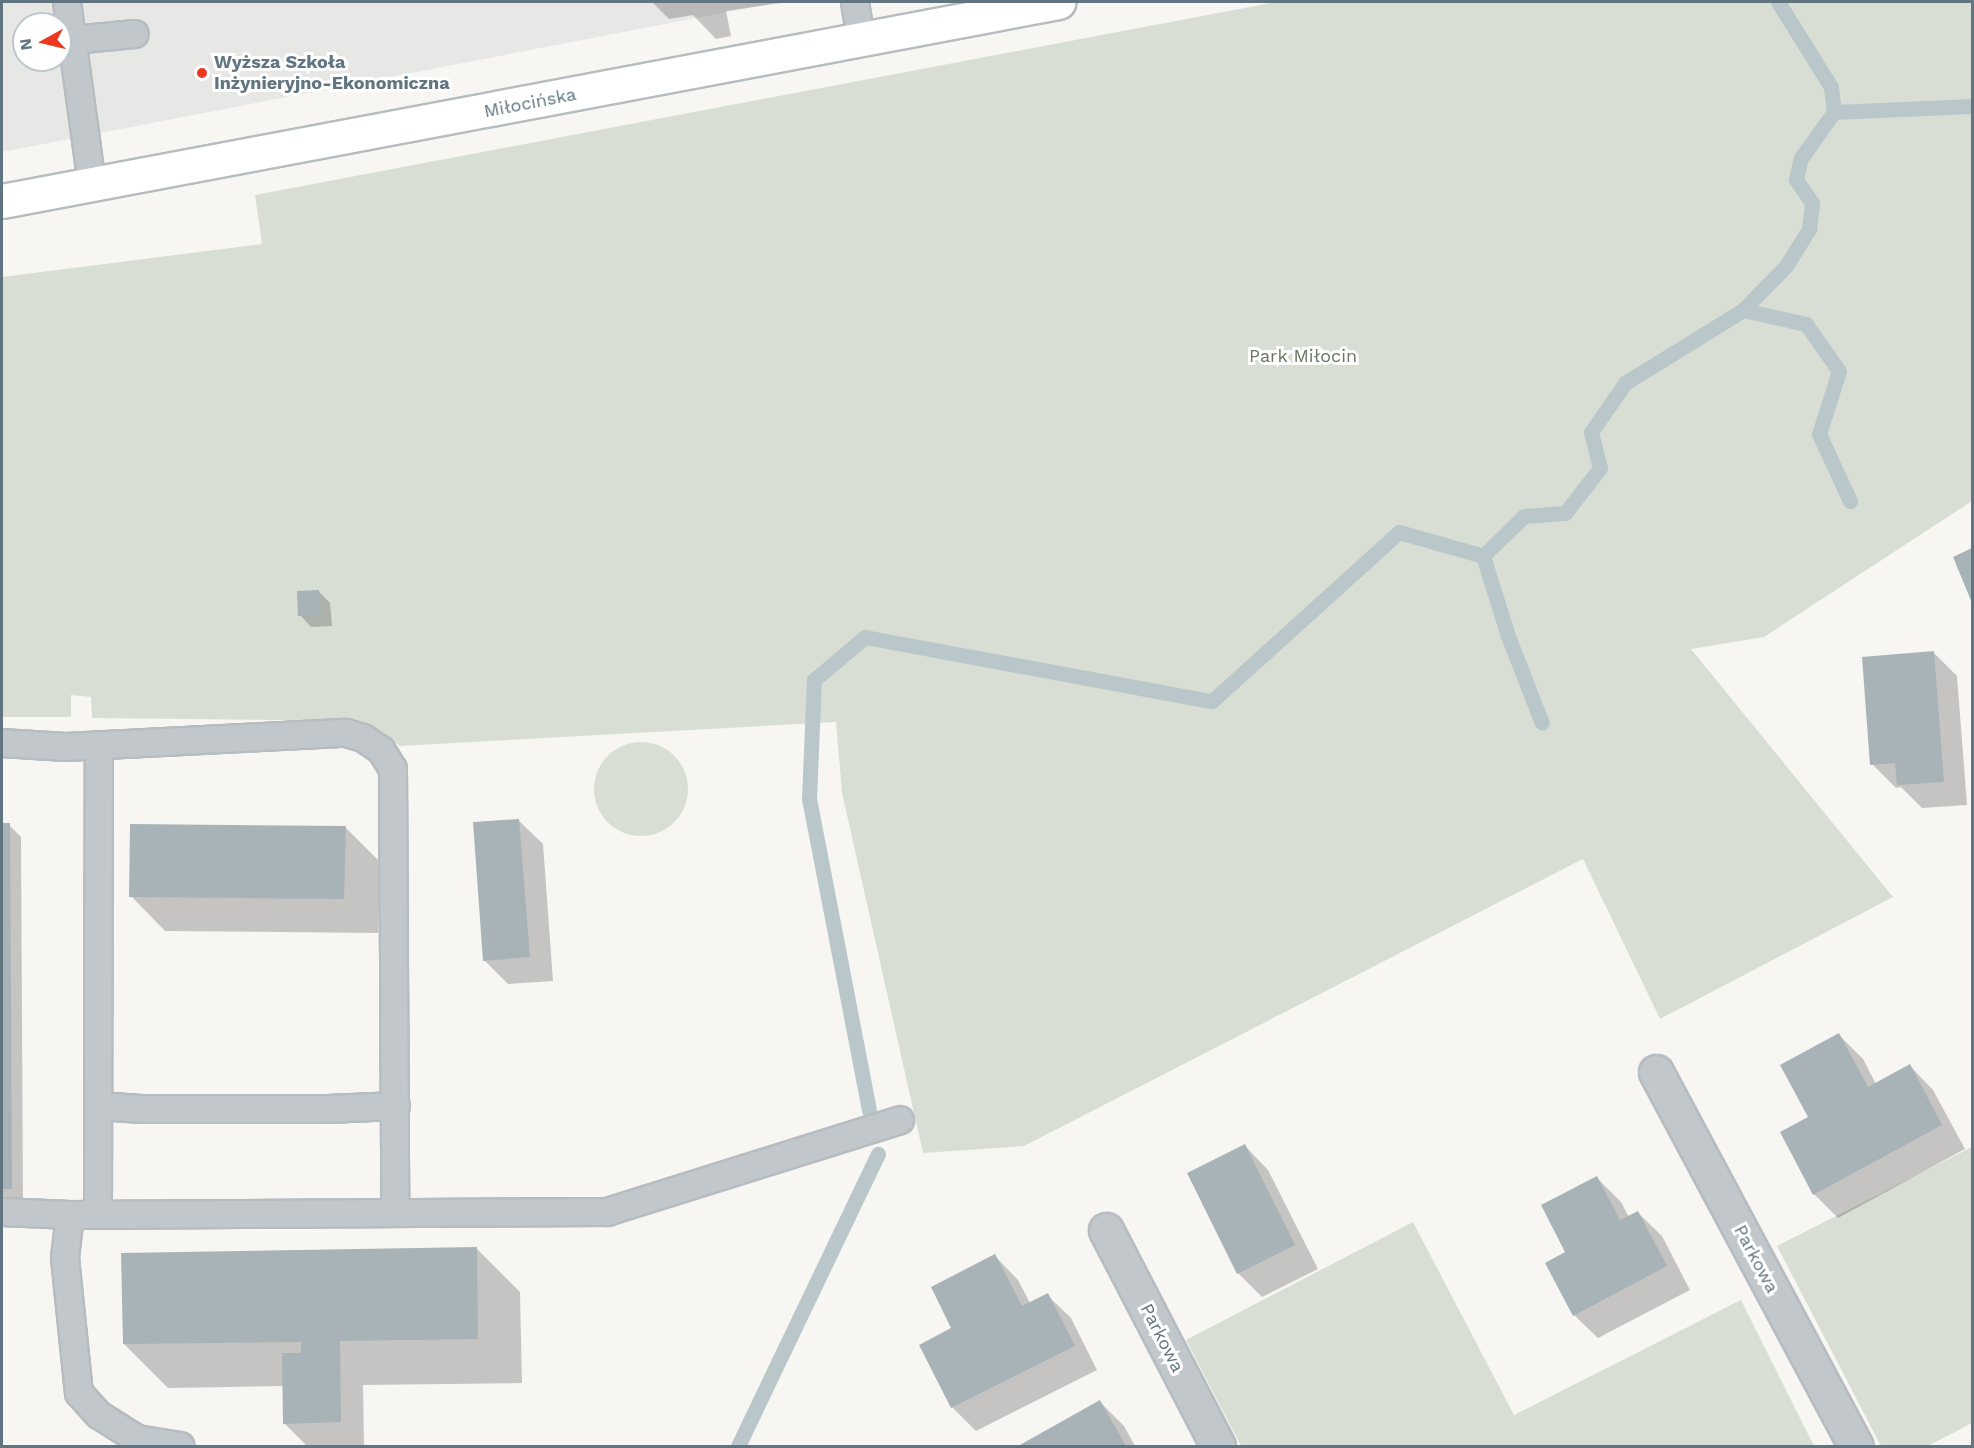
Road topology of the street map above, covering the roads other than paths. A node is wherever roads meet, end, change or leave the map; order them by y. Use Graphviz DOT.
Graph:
graph roads {
  1 [pos="67,2"];
  2 [pos="855,2"];
  3 [pos="1058,2"];
  4 [pos="135,34"];
  5 [pos="861,39"];
  6 [pos="73,40"];
  7 [pos="92,186"];
  8 [pos="2,201"];
  9 [pos="2,743"];
  10 [pos="99,745"];
  11 [pos="1656,1071"];
  12 [pos="100,1106"];
  13 [pos="396,1106"];
  14 [pos="900,1120"];
  15 [pos="2,1212"];
  16 [pos="395,1213"];
  17 [pos="98,1214"];
  18 [pos="70,1215"];
  19 [pos="1106,1230"];
  20 [pos="180,1446"];
  21 [pos="1218,1446"];
  22 [pos="1856,1446"];
  1 -- 6 [label="lane"];
  2 -- 5 [label="lane"];
  3 -- 5 [label="street, Miłocińska"];
  4 -- 6 [label="lane"];
  5 -- 7 [label="street, Miłocińska"];
  6 -- 7 [label="lane"];
  7 -- 8 [label="street, Miłocińska"];
  9 -- 10 [label="lane"];
  10 -- 12 [label="lane"];
  10 -- 13 [label="lane"];
  11 -- 22 [label="street, Parkowa"];
  12 -- 13 [label="lane"];
  12 -- 17 [label="lane"];
  13 -- 16 [label="lane"];
  14 -- 16 [label="lane"];
  15 -- 18 [label="lane"];
  16 -- 17 [label="lane"];
  17 -- 18 [label="lane"];
  18 -- 20 [label="lane"];
  19 -- 21 [label="street, Parkowa"];
}
